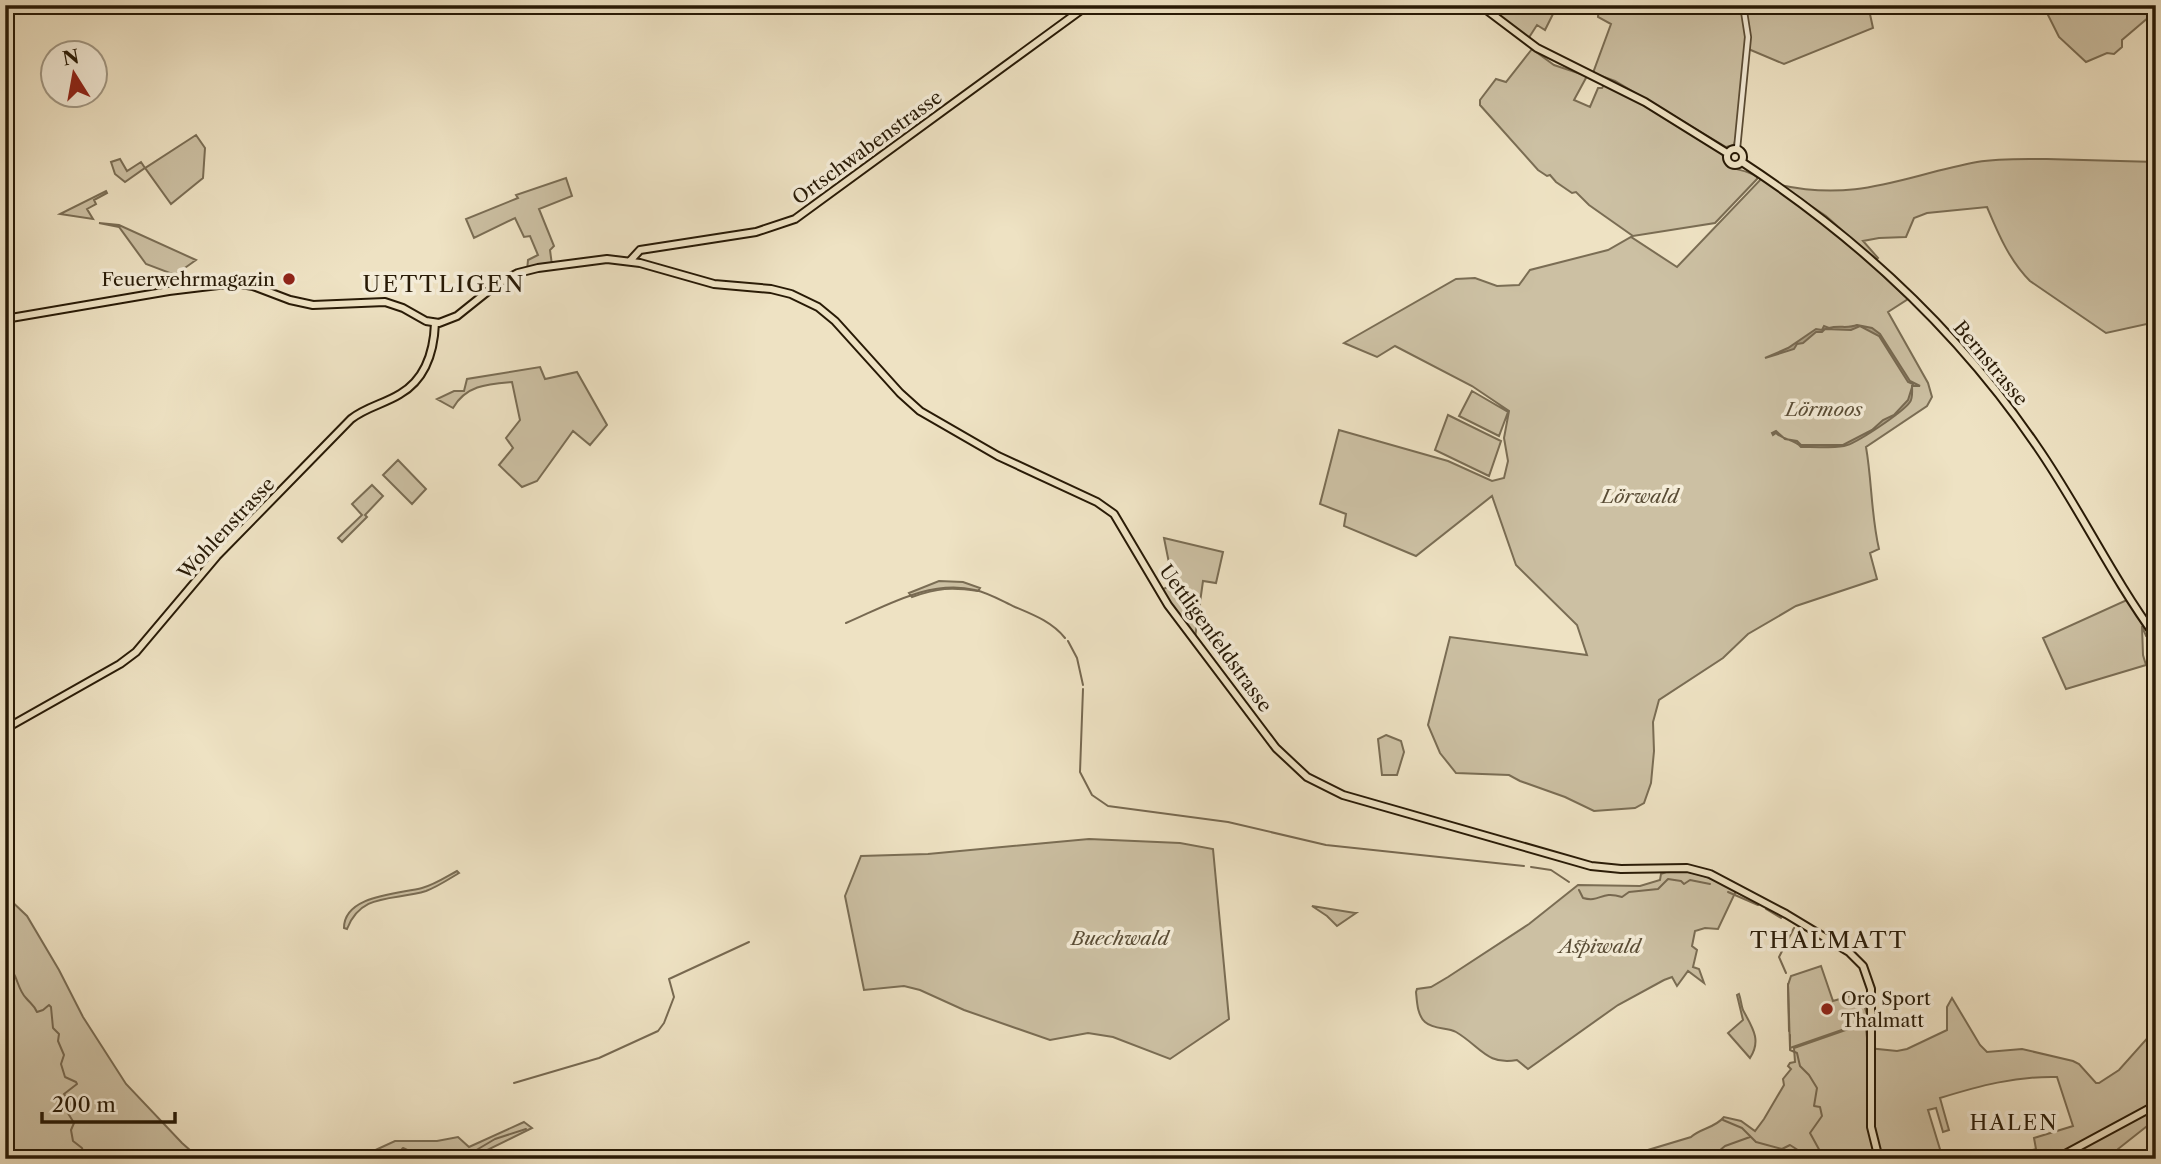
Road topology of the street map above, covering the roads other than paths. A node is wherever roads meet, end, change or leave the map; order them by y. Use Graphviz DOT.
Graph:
graph roads {
  1 [pos="1088,5"];
  2 [pos="1480,5"];
  3 [pos="1743,5"];
  4 [pos="1737,149"];
  5 [pos="1727,153"];
  6 [pos="1742,162"];
  7 [pos="650,249"];
  8 [pos="630,261"];
  9 [pos="640,263"];
  10 [pos="5,319"];
  11 [pos="435,323"];
  12 [pos="2156,637"];
  13 [pos="5,729"];
  14 [pos="2156,1105"];
  15 [pos="1879,1159"];
  16 [pos="2056,1159"];
  1 -- 7 [label="main road, Ortschwabenstrasse"];
  2 -- 5 [label="main road"];
  3 -- 4 [label="street"];
  4 -- 5 [label="main road"];
  4 -- 6 [label="main road"];
  5 -- 6 [label="main road"];
  6 -- 12 [label="main road, Bernstrasse"];
  7 -- 8 [label="main road, Ortschwabenstrasse"];
  7 -- 9 [label="main road"];
  8 -- 9 [label="main road, Uettligenfeldstrasse"];
  8 -- 11 [label="main road"];
  9 -- 15 [label="main road, Uettligenfeldstrasse"];
  10 -- 11 [label="main road"];
  11 -- 13 [label="main road, Wohlenstrasse"];
  14 -- 16 [label="main road"];
}
